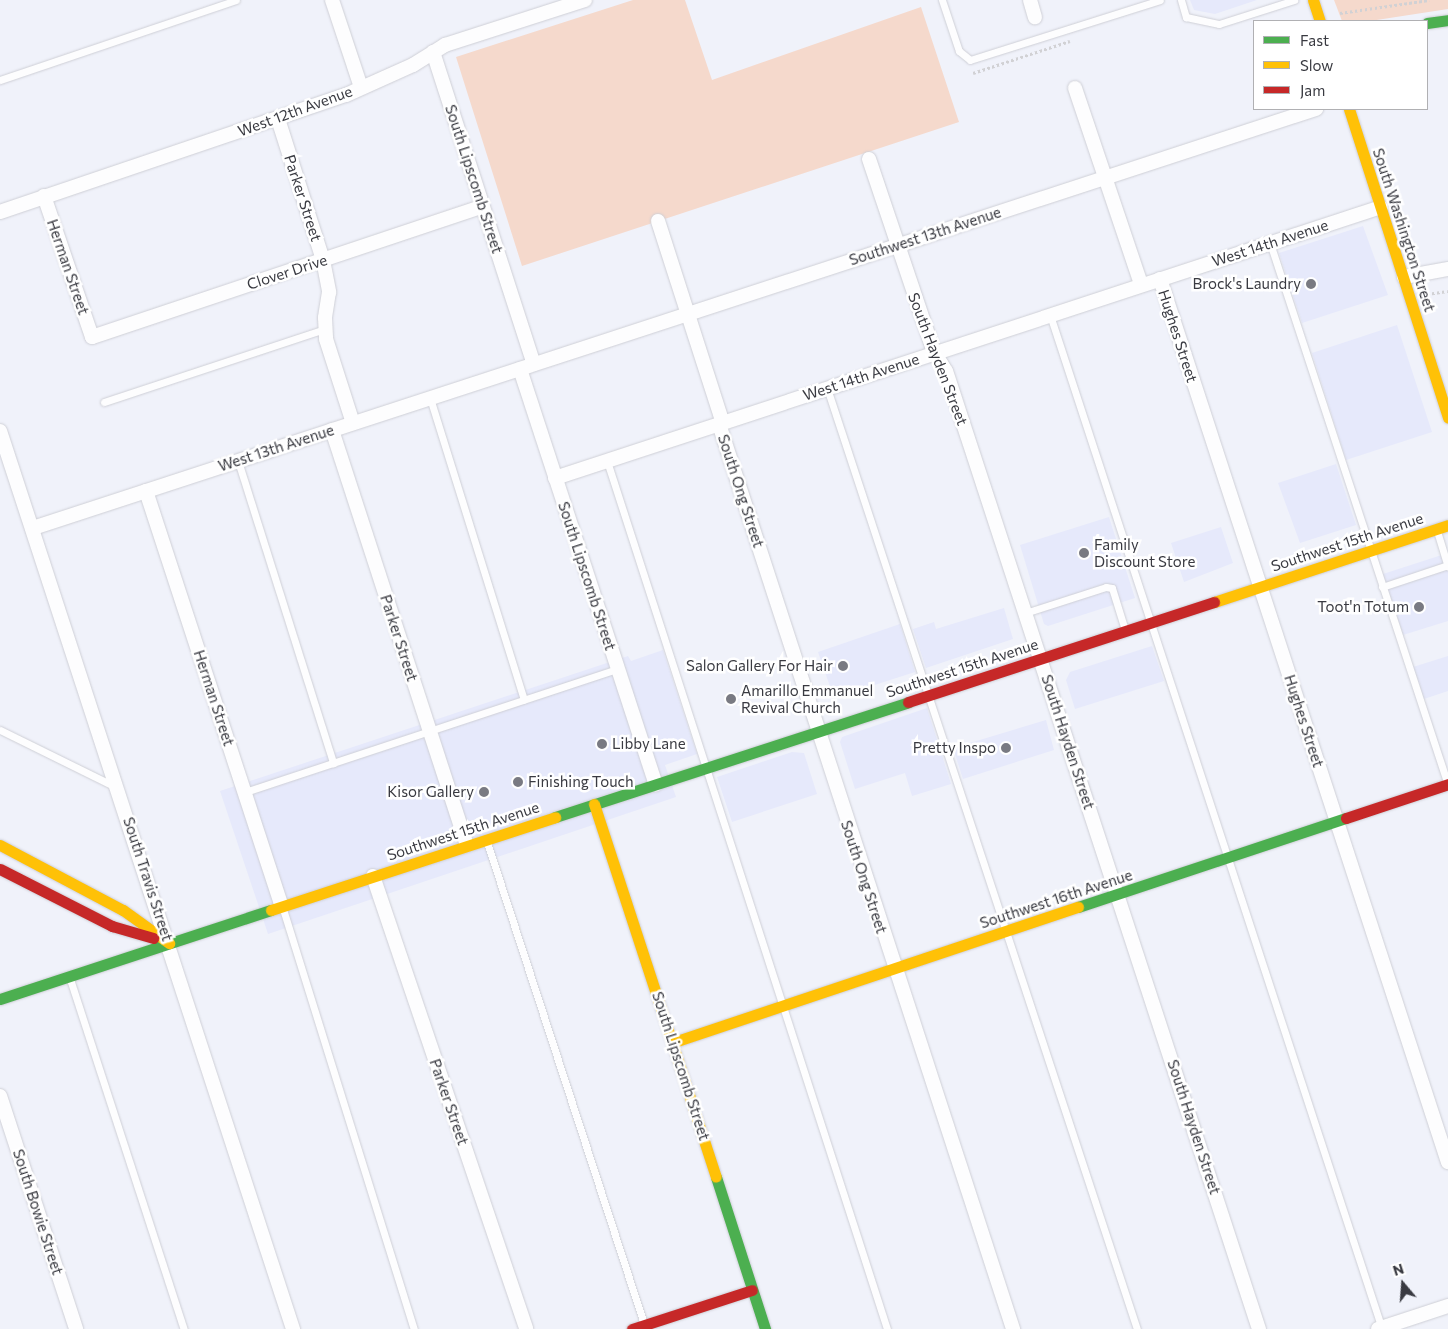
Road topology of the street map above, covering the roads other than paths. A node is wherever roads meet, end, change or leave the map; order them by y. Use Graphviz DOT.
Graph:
graph roads {
  1 [pos="236,0"];
  2 [pos="332,0"];
  3 [pos="585,0"];
  4 [pos="942,0"];
  5 [pos="1030,0"];
  6 [pos="1160,0"];
  7 [pos="1181,0"];
  8 [pos="1294,0"];
  9 [pos="1314,0"];
  10 [pos="1035,17"];
  11 [pos="1320,20"];
  12 [pos="1448,20"];
  13 [pos="1428,23"];
  14 [pos="433,52"];
  15 [pos="0,80"];
  16 [pos="361,87"];
  17 [pos="1075,88"];
  18 [pos="1313,110"];
  19 [pos="1349,110"];
  20 [pos="278,119"];
  21 [pos="869,159"];
  22 [pos="1106,178"];
  23 [pos="44,196"];
  24 [pos="482,206"];
  25 [pos="1381,207"];
  26 [pos="0,212"];
  27 [pos="658,221"];
  28 [pos="1270,243"];
  29 [pos="897,245"];
  30 [pos="323,260"];
  31 [pos="1448,269"];
  32 [pos="1404,277"];
  33 [pos="1160,279"];
  34 [pos="1141,284"];
  35 [pos="688,313"];
  36 [pos="1050,315"];
  37 [pos="325,329"];
  38 [pos="92,337"];
  39 [pos="934,352"];
  40 [pos="534,364"];
  41 [pos="520,369"];
  42 [pos="827,388"];
  43 [pos="430,398"];
  44 [pos="104,402"];
  45 [pos="1448,417"];
  46 [pos="353,423"];
  47 [pos="721,423"];
  48 [pos="332,430"];
  49 [pos="0,431"];
  50 [pos="238,460"];
  51 [pos="607,461"];
  52 [pos="555,478"];
  53 [pos="146,491"];
  54 [pos="1448,525"];
  55 [pos="33,528"];
  56 [pos="1436,529"];
  57 [pos="1370,550"];
  58 [pos="1448,566"];
  59 [pos="1260,586"];
  60 [pos="1382,587"];
  61 [pos="1025,612"];
  62 [pos="1149,622"];
  63 [pos="1125,630"];
  64 [pos="1039,658"];
  65 [pos="618,669"];
  66 [pos="929,694"];
  67 [pos="524,700"];
  68 [pos="0,730"];
  69 [pos="817,731"];
  70 [pos="430,732"];
  71 [pos="334,763"];
  72 [pos="706,767"];
  73 [pos="656,784"];
  74 [pos="1448,784"];
  75 [pos="118,788"];
  76 [pos="245,792"];
  77 [pos="594,804"];
  78 [pos="1337,822"];
  79 [pos="486,839"];
  80 [pos="0,845"];
  81 [pos="466,845"];
  82 [pos="1228,858"];
  83 [pos="0,869"];
  84 [pos="373,876"];
  85 [pos="1118,894"];
  86 [pos="282,906"];
  87 [pos="1006,931"];
  88 [pos="169,943"];
  89 [pos="894,968"];
  90 [pos="69,976"];
  91 [pos="0,999"];
  92 [pos="785,1005"];
  93 [pos="674,1042"];
  94 [pos="0,1096"];
  95 [pos="1448,1162"];
  96 [pos="752,1290"];
  97 [pos="1448,1306"];
  98 [pos="645,1327"];
  99 [pos="76,1329"];
  100 [pos="184,1329"];
  101 [pos="293,1329"];
  102 [pos="414,1329"];
  103 [pos="526,1329"];
  104 [pos="632,1329"];
  105 [pos="765,1329"];
  106 [pos="887,1329"];
  107 [pos="1013,1329"];
  108 [pos="1137,1329"];
  109 [pos="1259,1329"];
  110 [pos="1381,1329"];
  1 -- 15 [label="lane"];
  2 -- 16 [label="street"];
  3 -- 14 [label="street, West 12th Avenue"];
  4 -- 6 [label="lane"];
  5 -- 10 [label="street"];
  7 -- 8 [label="lane"];
  9 -- 11 [label="street"];
  12 -- 13 [label="street"];
  14 -- 16 [label="street, West 12th Avenue"];
  14 -- 24 [label="street, South Lipscomb Street"];
  16 -- 20 [label="street, West 12th Avenue"];
  17 -- 22 [label="street, Hughes Street"];
  18 -- 22 [label="street, Southwest 13th Avenue"];
  19 -- 25 [label="street, South Washington Street"];
  20 -- 23 [label="street, West 12th Avenue"];
  20 -- 30 [label="street, Parker Street"];
  21 -- 29 [label="street, South Hayden Street"];
  22 -- 29 [label="street, Southwest 13th Avenue"];
  22 -- 34 [label="street, Hughes Street"];
  23 -- 26 [label="street, West 12th Avenue"];
  23 -- 38 [label="street, Herman Street"];
  24 -- 30 [label="street, Clover Drive"];
  24 -- 40 [label="street, South Lipscomb Street"];
  25 -- 28 [label="street, West 14th Avenue"];
  25 -- 32 [label="street, South Washington Street"];
  27 -- 35 [label="street, South Ong Street"];
  28 -- 33 [label="street, West 14th Avenue"];
  28 -- 57 [label="lane"];
  29 -- 35 [label="street, Southwest 13th Avenue"];
  29 -- 39 [label="street, South Hayden Street"];
  30 -- 37 [label="street, Parker Street"];
  30 -- 38 [label="street, Clover Drive"];
  31 -- 32 [label="street"];
  32 -- 45 [label="street, South Washington Street"];
  33 -- 34 [label="street, West 14th Avenue"];
  33 -- 59 [label="street, Hughes Street"];
  34 -- 36 [label="street, West 14th Avenue"];
  35 -- 40 [label="street, Southwest 13th Avenue"];
  35 -- 47 [label="street, South Ong Street"];
  36 -- 39 [label="street, West 14th Avenue"];
  36 -- 62 [label="lane"];
  37 -- 44 [label="lane"];
  37 -- 46 [label="street, Parker Street"];
  39 -- 42 [label="street, West 14th Avenue"];
  39 -- 61 [label="street, South Hayden Street"];
  40 -- 41 [label="street, Southwest 13th Avenue"];
  41 -- 43 [label="street, West 13th Avenue"];
  41 -- 52 [label="street, South Lipscomb Street"];
  42 -- 47 [label="street, West 14th Avenue"];
  42 -- 66 [label="lane"];
  43 -- 46 [label="street, West 13th Avenue"];
  43 -- 67 [label="lane"];
  46 -- 48 [label="street, West 13th Avenue"];
  47 -- 51 [label="street, West 14th Avenue"];
  47 -- 69 [label="street, South Ong Street"];
  48 -- 50 [label="street, West 13th Avenue"];
  48 -- 70 [label="street, Parker Street"];
  49 -- 55 [label="street, South Travis Street"];
  50 -- 53 [label="street, West 13th Avenue"];
  50 -- 71 [label="lane"];
  51 -- 52 [label="street, West 14th Avenue"];
  51 -- 72 [label="lane"];
  52 -- 65 [label="street, South Lipscomb Street"];
  53 -- 55 [label="street, West 13th Avenue"];
  53 -- 76 [label="street, Herman Street"];
  54 -- 56 [label="street, Southwest 15th Avenue"];
  55 -- 75 [label="street, South Travis Street"];
  56 -- 57 [label="street, Southwest 15th Avenue"];
  56 -- 58 [label="lane"];
  57 -- 59 [label="street, Southwest 15th Avenue"];
  57 -- 60 [label="lane"];
  58 -- 60 [label="lane"];
  59 -- 62 [label="street, Southwest 15th Avenue"];
  59 -- 78 [label="street, Hughes Street"];
  60 -- 74 [label="lane"];
  61 -- 63 [label="lane"];
  61 -- 64 [label="street, South Hayden Street"];
  62 -- 63 [label="street, Southwest 15th Avenue"];
  62 -- 82 [label="lane"];
  63 -- 64 [label="street, Southwest 15th Avenue"];
  64 -- 66 [label="street, Southwest 15th Avenue"];
  64 -- 85 [label="street, South Hayden Street"];
  65 -- 67 [label="lane"];
  65 -- 73 [label="street, South Lipscomb Street"];
  66 -- 69 [label="street, Southwest 15th Avenue"];
  66 -- 87 [label="lane"];
  67 -- 70 [label="lane"];
  68 -- 75 [label="lane"];
  69 -- 72 [label="street, Southwest 15th Avenue"];
  69 -- 89 [label="street, South Ong Street"];
  70 -- 71 [label="lane"];
  70 -- 81 [label="street, Parker Street"];
  71 -- 76 [label="lane"];
  72 -- 73 [label="street, Southwest 15th Avenue"];
  72 -- 92 [label="lane"];
  73 -- 77 [label="street, Southwest 15th Avenue"];
  74 -- 78 [label="street, Southwest 16th Avenue"];
  75 -- 88 [label="street, South Travis Street"];
  76 -- 86 [label="street, Herman Street"];
  77 -- 79 [label="street, Southwest 15th Avenue"];
  77 -- 93 [label="street, South Lipscomb Street"];
  78 -- 82 [label="street, Southwest 16th Avenue"];
  78 -- 95 [label="street, Hughes Street"];
  79 -- 81 [label="street, Southwest 15th Avenue"];
  79 -- 98 [label="lane"];
  80 -- 88 [label="street"];
  81 -- 84 [label="street, Southwest 15th Avenue"];
  82 -- 85 [label="street, Southwest 16th Avenue"];
  82 -- 110 [label="lane"];
  83 -- 88 [label="street"];
  84 -- 86 [label="street, Southwest 15th Avenue"];
  84 -- 103 [label="street, Parker Street"];
  85 -- 87 [label="street, Southwest 16th Avenue"];
  85 -- 109 [label="street, South Hayden Street"];
  86 -- 88 [label="street, Southwest 15th Avenue"];
  86 -- 102 [label="lane"];
  87 -- 89 [label="street, Southwest 16th Avenue"];
  87 -- 108 [label="lane"];
  88 -- 90 [label="street, Southwest 15th Avenue"];
  88 -- 101 [label="street, South Travis Street"];
  89 -- 92 [label="street, Southwest 16th Avenue"];
  89 -- 107 [label="street, South Ong Street"];
  90 -- 91 [label="street, Southwest 15th Avenue"];
  90 -- 100 [label="lane"];
  92 -- 93 [label="street, Southwest 16th Avenue"];
  92 -- 106 [label="lane"];
  93 -- 96 [label="street, South Lipscomb Street"];
  94 -- 99 [label="street, South Bowie Street"];
  96 -- 98 [label="street"];
  96 -- 105 [label="street, South Lipscomb Street"];
  97 -- 110 [label="street"];
  98 -- 104 [label="street"];
}
